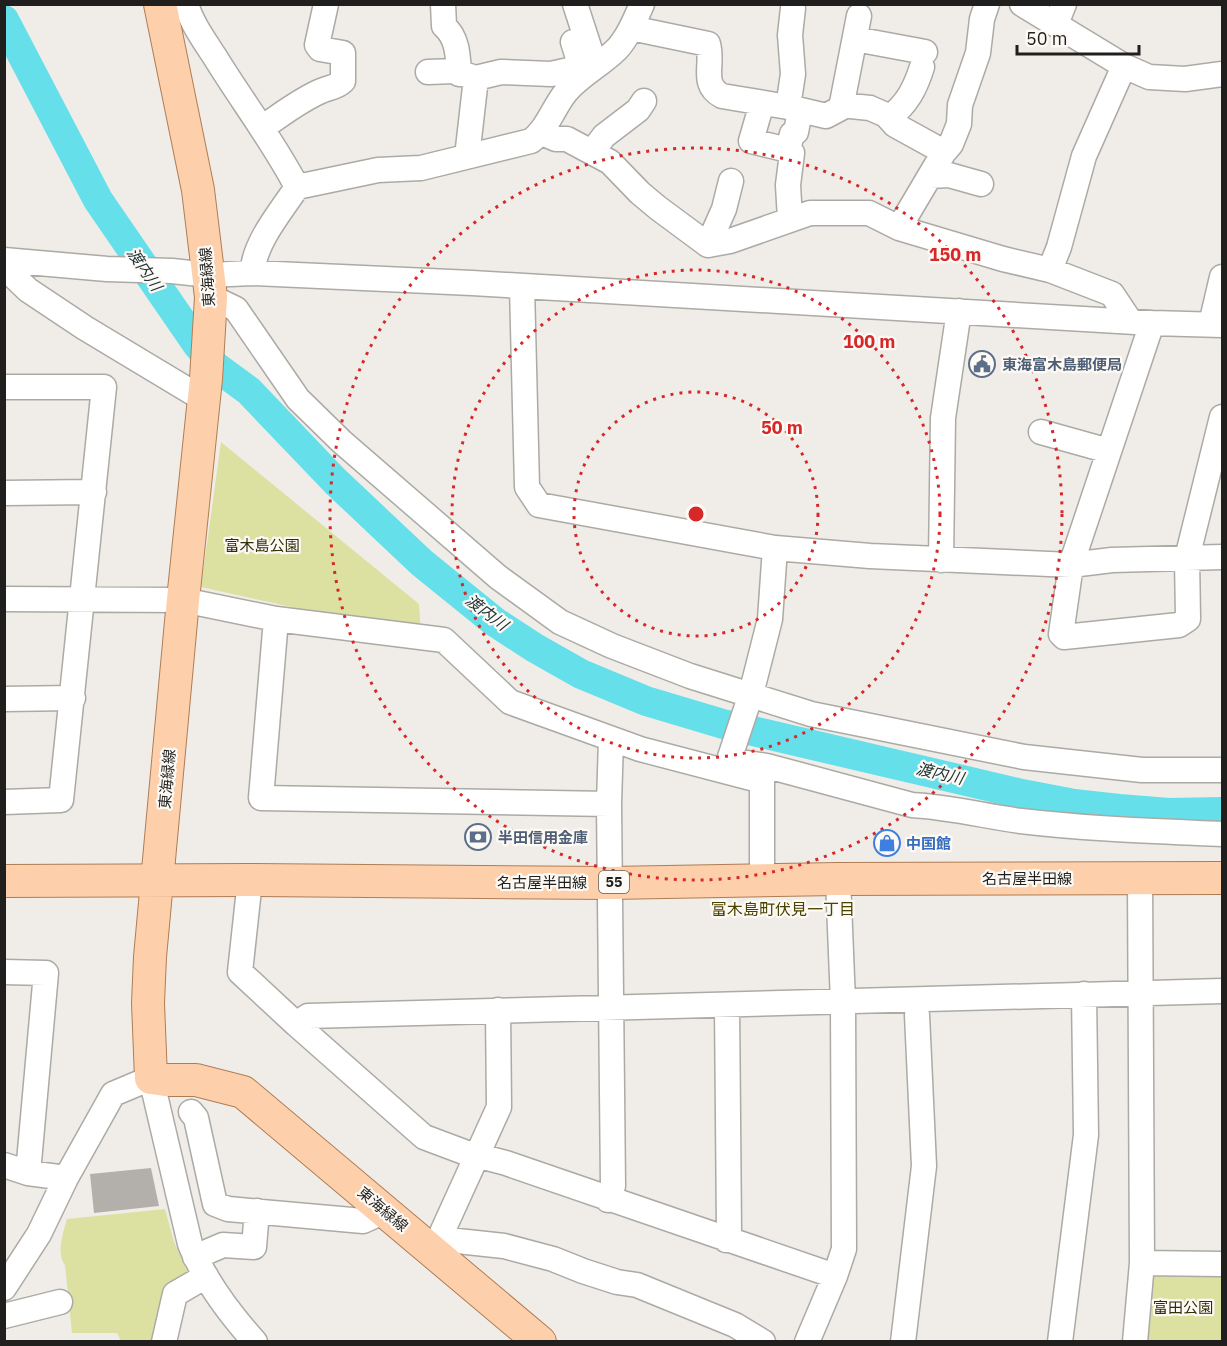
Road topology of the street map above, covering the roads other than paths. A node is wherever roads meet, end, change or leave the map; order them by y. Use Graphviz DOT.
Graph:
graph roads {
  1 [pos="160,4"];
  2 [pos="186,4"];
  3 [pos="326,4"];
  4 [pos="443,4"];
  5 [pos="575,4"];
  6 [pos="642,4"];
  7 [pos="987,4"];
  8 [pos="1022,4"];
  9 [pos="793,8"];
  10 [pos="1060,14"];
  11 [pos="631,28"];
  12 [pos="586,38"];
  13 [pos="1124,66"];
  14 [pos="595,67"];
  15 [pos="428,72"];
  16 [pos="1222,74"];
  17 [pos="467,76"];
  18 [pos="644,102"];
  19 [pos="762,103"];
  20 [pos="841,105"];
  21 [pos="794,109"];
  22 [pos="889,118"];
  23 [pos="263,127"];
  24 [pos="542,133"];
  25 [pos="788,150"];
  26 [pos="592,152"];
  27 [pos="944,152"];
  28 [pos="470,156"];
  29 [pos="930,176"];
  30 [pos="730,181"];
  31 [pos="981,184"];
  32 [pos="297,187"];
  33 [pos="790,219"];
  34 [pos="899,228"];
  35 [pos="708,244"];
  36 [pos="4,260"];
  37 [pos="4,267"];
  38 [pos="1050,270"];
  39 [pos="252,273"];
  40 [pos="1222,277"];
  41 [pos="210,286"];
  42 [pos="522,287"];
  43 [pos="959,311"];
  44 [pos="1141,322"];
  45 [pos="1216,325"];
  46 [pos="4,387"];
  47 [pos="204,389"];
  48 [pos="1222,417"];
  49 [pos="1041,432"];
  50 [pos="1109,451"];
  51 [pos="94,492"];
  52 [pos="4,493"];
  53 [pos="775,548"];
  54 [pos="1222,557"];
  55 [pos="1186,558"];
  56 [pos="941,560"];
  57 [pos="1071,565"];
  58 [pos="4,598"];
  59 [pos="82,599"];
  60 [pos="183,600"];
  61 [pos="276,619"];
  62 [pos="74,698"];
  63 [pos="4,699"];
  64 [pos="748,699"];
  65 [pos="612,740"];
  66 [pos="640,749"];
  67 [pos="729,760"];
  68 [pos="1222,770"];
  69 [pos="4,802"];
  70 [pos="609,804"];
  71 [pos="1222,834"];
  72 [pos="1140,878"];
  73 [pos="1222,878"];
  74 [pos="838,879"];
  75 [pos="158,880"];
  76 [pos="250,880"];
  77 [pos="762,880"];
  78 [pos="4,881"];
  79 [pos="610,882"];
  80 [pos="4,972"];
  81 [pos="1222,991"];
  82 [pos="1140,992"];
  83 [pos="1084,994"];
  84 [pos="843,1002"];
  85 [pos="727,1005"];
  86 [pos="611,1008"];
  87 [pos="498,1010"];
  88 [pos="917,1015"];
  89 [pos="296,1024"];
  90 [pos="151,1078"];
  91 [pos="191,1112"];
  92 [pos="478,1156"];
  93 [pos="4,1165"];
  94 [pos="28,1173"];
  95 [pos="66,1178"];
  96 [pos="608,1200"];
  97 [pos="256,1211"];
  98 [pos="385,1211"];
  99 [pos="726,1240"];
  100 [pos="433,1243"];
  101 [pos="1142,1263"];
  102 [pos="1222,1264"];
  103 [pos="201,1267"];
  104 [pos="835,1276"];
  105 [pos="4,1288"];
  106 [pos="60,1302"];
  107 [pos="4,1316"];
  108 [pos="164,1341"];
  109 [pos="255,1341"];
  110 [pos="540,1341"];
  111 [pos="763,1341"];
  112 [pos="807,1341"];
  113 [pos="903,1341"];
  114 [pos="1060,1341"];
  115 [pos="1135,1341"];
  1 -- 41 [label="main road, 東海緑線"];
  2 -- 23 [label="street"];
  3 -- 23 [label="street"];
  4 -- 17 [label="street"];
  5 -- 12 [label="street"];
  6 -- 11 [label="street"];
  7 -- 27 [label="street"];
  8 -- 10 [label="street"];
  9 -- 21 [label="street"];
  10 -- 13 [label="street"];
  11 -- 14 [label="street"];
  11 -- 19 [label="street"];
  12 -- 14 [label="street"];
  12 -- 17 [label="street"];
  13 -- 16 [label="street"];
  13 -- 38 [label="street"];
  14 -- 24 [label="street"];
  15 -- 17 [label="street"];
  17 -- 28 [label="street"];
  18 -- 26 [label="street"];
  19 -- 21 [label="street"];
  19 -- 25 [label="street"];
  20 -- 21 [label="street"];
  20 -- 22 [label="street"];
  20 -- 22 [label="street"];
  21 -- 25 [label="street"];
  22 -- 27 [label="street"];
  23 -- 32 [label="street"];
  24 -- 26 [label="street"];
  24 -- 28 [label="street"];
  25 -- 33 [label="street"];
  26 -- 35 [label="street"];
  27 -- 29 [label="street"];
  28 -- 32 [label="street"];
  29 -- 31 [label="street"];
  29 -- 34 [label="street"];
  30 -- 35 [label="street"];
  32 -- 39 [label="street"];
  33 -- 34 [label="street"];
  33 -- 35 [label="street"];
  34 -- 38 [label="street"];
  36 -- 41 [label="street"];
  37 -- 47 [label="street"];
  38 -- 44 [label="street"];
  39 -- 41 [label="street"];
  39 -- 42 [label="street"];
  40 -- 45 [label="street"];
  41 -- 47 [label="main road, 東海緑線"];
  41 -- 64 [label="street"];
  42 -- 43 [label="street"];
  42 -- 53 [label="street"];
  43 -- 44 [label="street"];
  43 -- 56 [label="street"];
  44 -- 45 [label="street"];
  44 -- 50 [label="street"];
  46 -- 51 [label="street"];
  47 -- 60 [label="main road, 東海緑線"];
  48 -- 55 [label="street"];
  49 -- 50 [label="street"];
  50 -- 57 [label="street"];
  51 -- 52 [label="street"];
  51 -- 59 [label="street"];
  53 -- 56 [label="street"];
  53 -- 64 [label="street"];
  54 -- 55 [label="street"];
  55 -- 57 [label="street"];
  55 -- 57 [label="street"];
  56 -- 57 [label="street"];
  58 -- 59 [label="street"];
  59 -- 60 [label="street"];
  59 -- 62 [label="street"];
  60 -- 61 [label="street"];
  60 -- 75 [label="main road, 東海緑線"];
  61 -- 65 [label="street"];
  61 -- 70 [label="street"];
  62 -- 63 [label="street"];
  62 -- 69 [label="street"];
  64 -- 67 [label="street"];
  64 -- 68 [label="street"];
  65 -- 66 [label="street"];
  65 -- 70 [label="street"];
  66 -- 67 [label="street"];
  66 -- 77 [label="street"];
  67 -- 71 [label="street"];
  70 -- 79 [label="street"];
  72 -- 73 [label="main road, 名古屋半田線 / 55"];
  72 -- 74 [label="main road, 名古屋半田線 / 55"];
  72 -- 82 [label="street"];
  74 -- 77 [label="main road, 名古屋半田線 / 55"];
  74 -- 84 [label="street"];
  75 -- 76 [label="main road, 名古屋半田線 / 55"];
  75 -- 78 [label="main road, 名古屋半田線 / 55"];
  75 -- 90 [label="main road, 東海緑線"];
  76 -- 79 [label="main road, 名古屋半田線 / 55"];
  76 -- 89 [label="street"];
  77 -- 79 [label="main road, 名古屋半田線 / 55"];
  79 -- 86 [label="street"];
  80 -- 94 [label="street"];
  81 -- 82 [label="street"];
  82 -- 83 [label="street"];
  82 -- 101 [label="street"];
  83 -- 84 [label="street"];
  83 -- 114 [label="street"];
  84 -- 85 [label="street"];
  84 -- 104 [label="street"];
  85 -- 86 [label="street"];
  85 -- 99 [label="street"];
  86 -- 87 [label="street"];
  86 -- 96 [label="street"];
  87 -- 89 [label="street"];
  87 -- 92 [label="street"];
  88 -- 113 [label="street"];
  89 -- 92 [label="street"];
  90 -- 95 [label="street"];
  90 -- 98 [label="main road, 東海緑線"];
  90 -- 103 [label="street"];
  91 -- 97 [label="street"];
  92 -- 96 [label="street"];
  92 -- 100 [label="street"];
  93 -- 94 [label="street"];
  94 -- 95 [label="street"];
  95 -- 105 [label="street"];
  96 -- 99 [label="street"];
  97 -- 98 [label="street"];
  97 -- 103 [label="street"];
  98 -- 100 [label="main road, 東海緑線"];
  99 -- 104 [label="street"];
  100 -- 110 [label="main road, 東海緑線"];
  100 -- 111 [label="street"];
  101 -- 102 [label="street"];
  101 -- 115 [label="street"];
  103 -- 108 [label="street"];
  103 -- 109 [label="street"];
  104 -- 112 [label="street"];
  106 -- 107 [label="street"];
}
